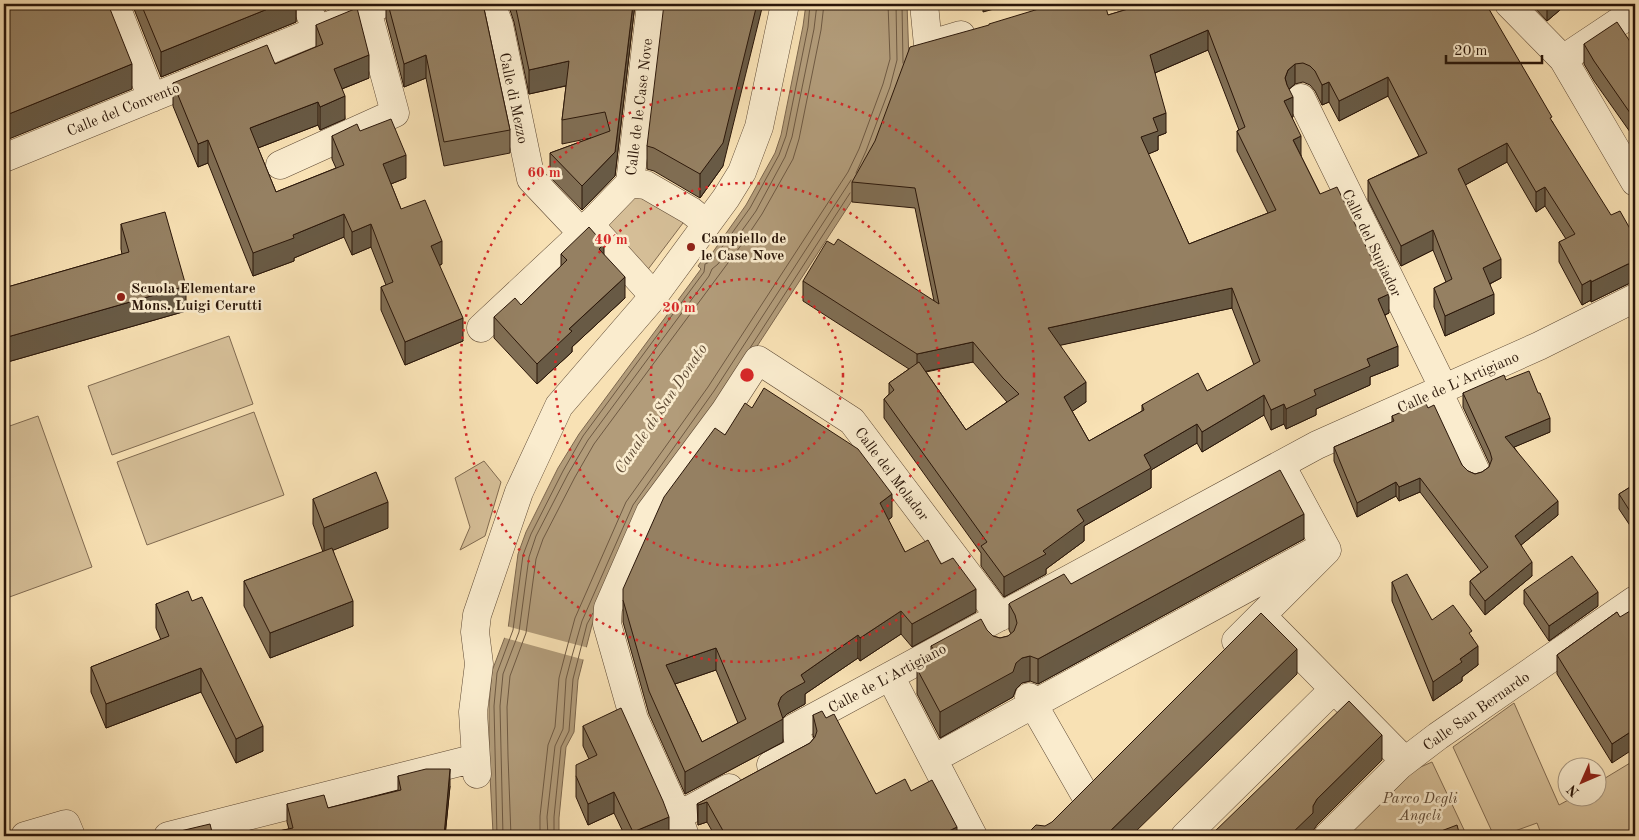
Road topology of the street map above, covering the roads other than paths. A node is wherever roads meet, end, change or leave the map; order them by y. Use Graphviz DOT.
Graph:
graph roads {
  1 [pos="115,4"];
  2 [pos="306,4"];
  3 [pos="491,4"];
  4 [pos="651,4"];
  5 [pos="785,4"];
  6 [pos="924,4"];
  7 [pos="1508,4"];
  8 [pos="374,7"];
  9 [pos="1635,11"];
  10 [pos="983,28"];
  11 [pos="317,30"];
  12 [pos="1563,59"];
  13 [pos="152,98"];
  14 [pos="1301,98"];
  15 [pos="4,158"];
  16 [pos="280,165"];
  17 [pos="1634,175"];
  18 [pos="630,184"];
  19 [pos="707,224"];
  20 [pos="587,228"];
  21 [pos="654,296"];
  22 [pos="1635,298"];
  23 [pos="481,328"];
  24 [pos="1441,390"];
  25 [pos="1281,464"];
  26 [pos="1476,472"];
  27 [pos="1325,545"];
  28 [pos="1635,600"];
  29 [pos="1261,616"];
  30 [pos="994,620"];
  31 [pos="1001,648"];
  32 [pos="1220,657"];
  33 [pos="890,676"];
  34 [pos="1334,689"];
  35 [pos="1031,700"];
  36 [pos="933,759"];
  37 [pos="1405,761"];
  38 [pos="1104,772"];
  39 [pos="681,826"];
  40 [pos="25,836"];
  41 [pos="71,836"];
  42 [pos="168,836"];
  43 [pos="974,836"];
  44 [pos="1185,836"];
  45 [pos="1328,836"];
  1 -- 13 [label="street"];
  2 -- 11 [label="street"];
  3 -- 20 [label="street, Calle di Mezzo"];
  4 -- 18 [label="street, Calle de le Case Nove"];
  5 -- 19 [label="street"];
  6 -- 10 [label="street"];
  7 -- 12 [label="street"];
  8 -- 11 [label="street, Calle del Convento"];
  8 -- 16 [label="street"];
  9 -- 12 [label="street"];
  11 -- 13 [label="street, Calle del Convento"];
  12 -- 17 [label="street"];
  13 -- 15 [label="street, Calle del Convento"];
  14 -- 24 [label="street, Calle del Supiador"];
  18 -- 19 [label="street"];
  18 -- 20 [label="street, Calle de le Case Nove"];
  19 -- 21 [label="street"];
  20 -- 21 [label="street, Calle di Mezzo"];
  20 -- 23 [label="street, Calle de le Case Nove"];
  21 -- 42 [label="street"];
  22 -- 24 [label="street, Calle de L'Artigiano"];
  24 -- 25 [label="street, Calle de L'Artigiano"];
  24 -- 26 [label="street, Calle del Supiador"];
  25 -- 27 [label="street"];
  25 -- 30 [label="street, Calle de L'Artigiano"];
  27 -- 29 [label="street"];
  27 -- 35 [label="street"];
  28 -- 37 [label="street, Calle San Bernardo"];
  29 -- 32 [label="street"];
  29 -- 34 [label="street"];
  30 -- 31 [label="street, Calle del Molador"];
  30 -- 33 [label="street, Calle de L'Artigiano"];
  30 -- 39 [label="street, Calle del Molador"];
  33 -- 36 [label="street"];
  33 -- 39 [label="street, Calle de L'Artigiano"];
  34 -- 37 [label="street"];
  34 -- 44 [label="street"];
  35 -- 36 [label="street"];
  35 -- 38 [label="street"];
  36 -- 43 [label="street"];
  37 -- 45 [label="street, Calle San Bernardo"];
  40 -- 41 [label="street"];
}
